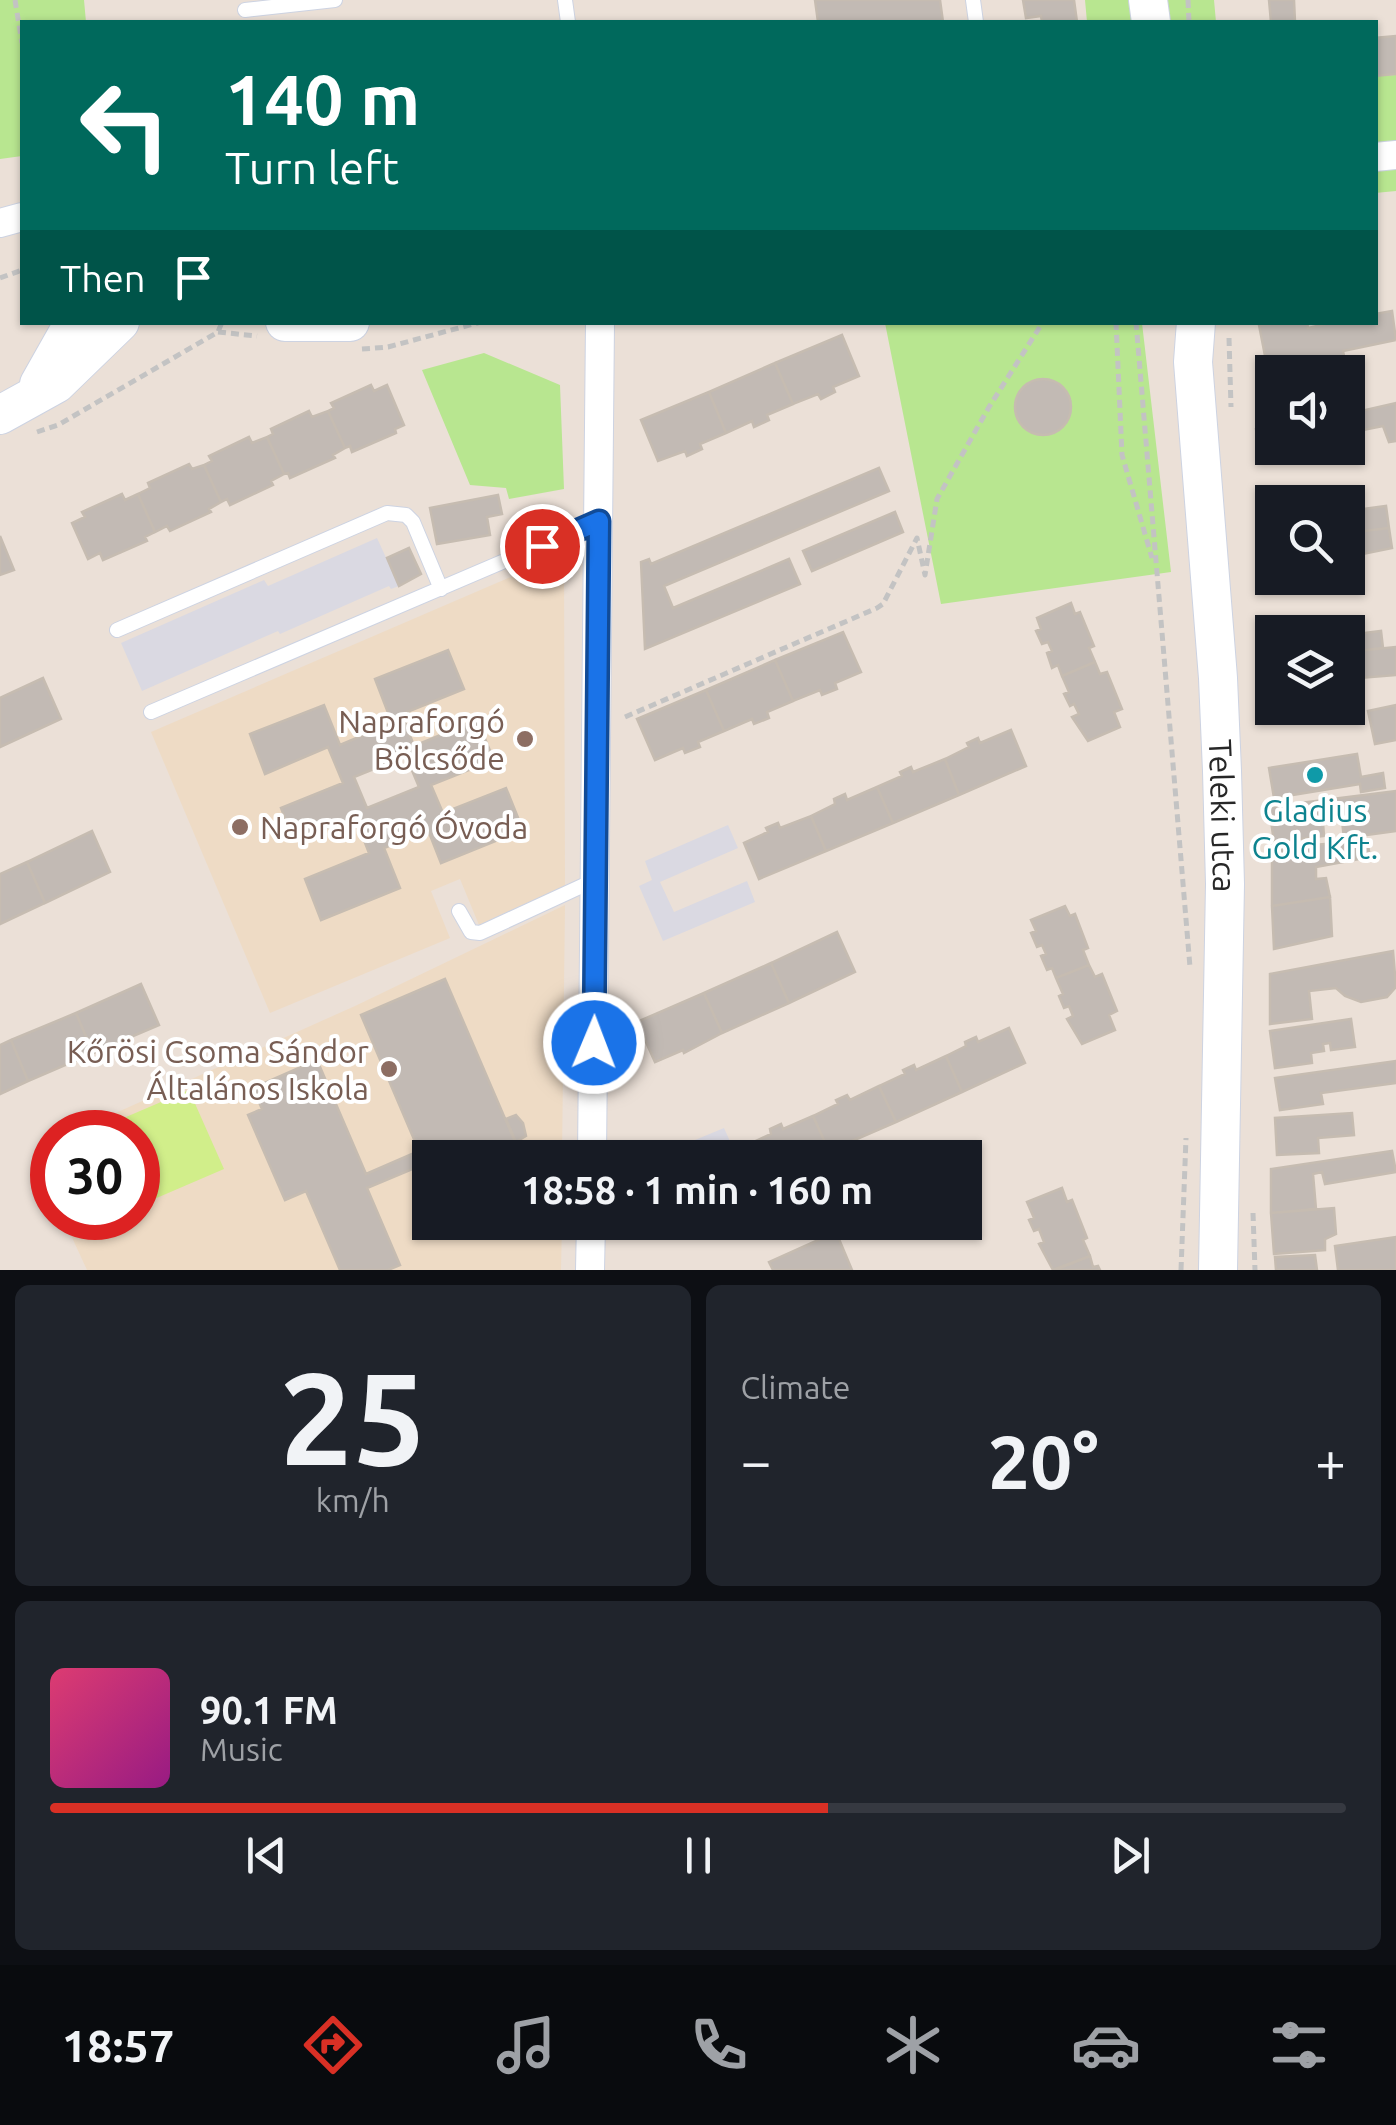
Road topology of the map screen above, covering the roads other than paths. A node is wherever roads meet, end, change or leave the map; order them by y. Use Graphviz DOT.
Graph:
graph roads {
  1 [pos="335,0"];
  2 [pos="245,11"];
  3 [pos="72,325"];
  4 [pos="117,325"];
  5 [pos="301,325"];
  6 [pos="600,325"];
  7 [pos="1178,325"];
  8 [pos="1196,325"];
  9 [pos="360,336"];
  10 [pos="1193,362"];
  11 [pos="20,416"];
  12 [pos="599,521"];
  13 [pos="442,589"];
  14 [pos="117,630"];
  15 [pos="151,712"];
  16 [pos="596,880"];
  17 [pos="459,911"];
  18 [pos="592,1140"];
  19 [pos="591,1240"];
  20 [pos="590,1270"];
  21 [pos="1218,1270"];
  1 -- 2 [label="lane"];
  3 -- 11 [label="street"];
  4 -- 11 [label="street"];
  5 -- 9 [label="street"];
  6 -- 12 [label="street"];
  7 -- 10 [label="street, Teleki utca"];
  8 -- 10 [label="street, Teleki utca"];
  10 -- 21 [label="street, Teleki utca"];
  12 -- 13 [label="lane"];
  12 -- 16 [label="street"];
  13 -- 14 [label="lane"];
  13 -- 15 [label="lane"];
  16 -- 17 [label="lane"];
  16 -- 18 [label="street"];
  19 -- 20 [label="street"];
}
